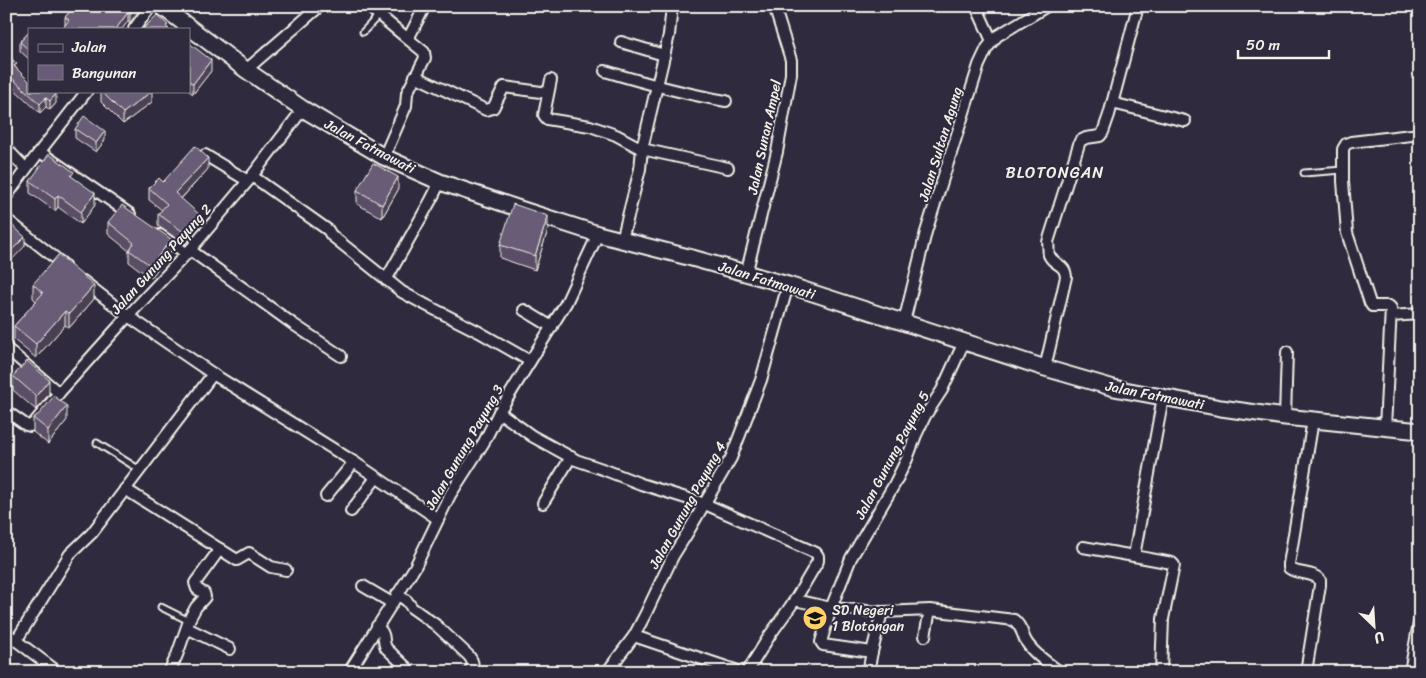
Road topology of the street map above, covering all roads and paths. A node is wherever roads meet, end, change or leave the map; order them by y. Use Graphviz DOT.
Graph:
graph roads {
  1 [pos="152,6"];
  2 [pos="161,6"];
  3 [pos="320,6"];
  4 [pos="368,6"];
  5 [pos="425,6"];
  6 [pos="672,6"];
  7 [pos="774,6"];
  8 [pos="976,6"];
  9 [pos="1047,6"];
  10 [pos="1138,6"];
  11 [pos="379,15"];
  12 [pos="135,28"];
  13 [pos="363,32"];
  14 [pos="408,39"];
  15 [pos="992,41"];
  16 [pos="620,42"];
  17 [pos="664,56"];
  18 [pos="246,70"];
  19 [pos="605,70"];
  20 [pos="415,76"];
  21 [pos="551,80"];
  22 [pos="658,86"];
  23 [pos="85,92"];
  24 [pos="548,93"];
  25 [pos="726,101"];
  26 [pos="1112,104"];
  27 [pos="303,109"];
  28 [pos="1185,121"];
  29 [pos="1420,134"];
  30 [pos="6,148"];
  31 [pos="642,149"];
  32 [pos="40,152"];
  33 [pos="205,154"];
  34 [pos="384,157"];
  35 [pos="728,168"];
  36 [pos="26,169"];
  37 [pos="1343,170"];
  38 [pos="1304,173"];
  39 [pos="250,178"];
  40 [pos="440,182"];
  41 [pos="6,197"];
  42 [pos="6,219"];
  43 [pos="138,220"];
  44 [pos="154,231"];
  45 [pos="598,234"];
  46 [pos="622,240"];
  47 [pos="188,252"];
  48 [pos="746,274"];
  49 [pos="386,280"];
  50 [pos="788,286"];
  51 [pos="524,310"];
  52 [pos="1420,314"];
  53 [pos="128,316"];
  54 [pos="1391,316"];
  55 [pos="904,322"];
  56 [pos="552,327"];
  57 [pos="964,342"];
  58 [pos="6,348"];
  59 [pos="1287,352"];
  60 [pos="341,356"];
  61 [pos="530,361"];
  62 [pos="1045,368"];
  63 [pos="213,374"];
  64 [pos="59,393"];
  65 [pos="1163,397"];
  66 [pos="6,411"];
  67 [pos="499,412"];
  68 [pos="1285,417"];
  69 [pos="1313,420"];
  70 [pos="1385,428"];
  71 [pos="1420,431"];
  72 [pos="98,442"];
  73 [pos="571,457"];
  74 [pos="354,462"];
  75 [pos="140,470"];
  76 [pos="376,478"];
  77 [pos="125,489"];
  78 [pos="326,496"];
  79 [pos="543,503"];
  80 [pos="704,504"];
  81 [pos="350,511"];
  82 [pos="438,519"];
  83 [pos="1083,547"];
  84 [pos="220,549"];
  85 [pos="1134,556"];
  86 [pos="286,570"];
  87 [pos="363,586"];
  88 [pos="395,598"];
  89 [pos="795,600"];
  90 [pos="160,607"];
  91 [pos="831,608"];
  92 [pos="930,610"];
  93 [pos="882,612"];
  94 [pos="1420,617"];
  95 [pos="188,624"];
  96 [pos="376,626"];
  97 [pos="6,633"];
  98 [pos="634,636"];
  99 [pos="925,636"];
  100 [pos="16,641"];
  101 [pos="230,650"];
  102 [pos="872,652"];
  103 [pos="408,669"];
  104 [pos="58,672"];
  105 [pos="169,672"];
  106 [pos="349,672"];
  107 [pos="469,672"];
  108 [pos="607,672"];
  109 [pos="742,672"];
  110 [pos="747,672"];
  111 [pos="868,672"];
  112 [pos="1060,672"];
  113 [pos="1161,672"];
  114 [pos="1306,672"];
  115 [pos="1410,672"];
  1 -- 12 [label="street"];
  2 -- 18 [label="main road, Jalan Fatmawati"];
  3 -- 18 [label="street"];
  4 -- 11 [label="street"];
  5 -- 14 [label="street"];
  6 -- 17 [label="street"];
  7 -- 48 [label="street, Jalan Sunan Ampel"];
  8 -- 15 [label="street"];
  9 -- 15 [label="street, Jalan Sultan Agung"];
  10 -- 26 [label="street"];
  11 -- 13 [label="lane"];
  11 -- 14 [label="street"];
  14 -- 20 [label="street"];
  15 -- 55 [label="street, Jalan Sultan Agung"];
  16 -- 17 [label="street"];
  17 -- 22 [label="street"];
  18 -- 27 [label="main road, Jalan Fatmawati"];
  19 -- 22 [label="street"];
  20 -- 24 [label="street"];
  20 -- 34 [label="street"];
  21 -- 24 [label="street"];
  22 -- 25 [label="street"];
  22 -- 31 [label="street"];
  23 -- 32 [label="street"];
  24 -- 31 [label="street"];
  26 -- 28 [label="street"];
  26 -- 62 [label="street"];
  27 -- 34 [label="main road, Jalan Fatmawati"];
  27 -- 39 [label="street, Jalan Gunung Payung 2"];
  29 -- 37 [label="street"];
  30 -- 36 [label="street"];
  31 -- 35 [label="street"];
  31 -- 46 [label="street"];
  32 -- 36 [label="street"];
  32 -- 43 [label="street"];
  33 -- 39 [label="street"];
  34 -- 40 [label="main road, Jalan Fatmawati"];
  36 -- 41 [label="street"];
  37 -- 38 [label="lane"];
  37 -- 54 [label="street"];
  39 -- 47 [label="street, Jalan Gunung Payung 2"];
  39 -- 49 [label="street"];
  40 -- 45 [label="main road, Jalan Fatmawati"];
  40 -- 49 [label="street"];
  42 -- 53 [label="street"];
  44 -- 47 [label="street"];
  45 -- 46 [label="main road, Jalan Fatmawati"];
  45 -- 56 [label="street, Jalan Gunung Payung 3"];
  46 -- 48 [label="main road, Jalan Fatmawati"];
  47 -- 53 [label="street, Jalan Gunung Payung 2"];
  47 -- 60 [label="street"];
  48 -- 50 [label="main road, Jalan Fatmawati"];
  49 -- 61 [label="street"];
  50 -- 55 [label="main road, Jalan Fatmawati"];
  50 -- 80 [label="street, Jalan Gunung Payung 4"];
  51 -- 56 [label="street"];
  52 -- 54 [label="street"];
  53 -- 63 [label="street"];
  53 -- 64 [label="street, Jalan Gunung Payung 2"];
  54 -- 70 [label="street"];
  55 -- 57 [label="main road, Jalan Fatmawati"];
  56 -- 61 [label="street, Jalan Gunung Payung 3"];
  57 -- 62 [label="main road, Jalan Fatmawati"];
  57 -- 91 [label="street, Jalan Gunung Payung 5"];
  58 -- 64 [label="street"];
  59 -- 68 [label="street"];
  61 -- 67 [label="street, Jalan Gunung Payung 3"];
  62 -- 65 [label="main road, Jalan Fatmawati"];
  63 -- 74 [label="street"];
  63 -- 75 [label="street"];
  64 -- 66 [label="street, Jalan Gunung Payung 2"];
  65 -- 68 [label="main road, Jalan Fatmawati"];
  65 -- 85 [label="street"];
  67 -- 73 [label="street"];
  67 -- 82 [label="street, Jalan Gunung Payung 3"];
  68 -- 69 [label="main road, Jalan Fatmawati"];
  69 -- 70 [label="main road, Jalan Fatmawati"];
  69 -- 114 [label="street"];
  70 -- 71 [label="main road, Jalan Fatmawati"];
  72 -- 75 [label="lane"];
  73 -- 79 [label="street"];
  73 -- 80 [label="street"];
  74 -- 76 [label="street"];
  74 -- 78 [label="street"];
  75 -- 77 [label="street"];
  76 -- 81 [label="street"];
  76 -- 82 [label="street"];
  77 -- 84 [label="street"];
  77 -- 100 [label="street"];
  80 -- 89 [label="street"];
  80 -- 98 [label="street, Jalan Gunung Payung 4"];
  82 -- 88 [label="street, Jalan Gunung Payung 3"];
  83 -- 85 [label="street"];
  84 -- 86 [label="street"];
  84 -- 95 [label="street"];
  85 -- 113 [label="street"];
  87 -- 88 [label="street"];
  88 -- 96 [label="street, Jalan Gunung Payung 3"];
  88 -- 107 [label="street"];
  89 -- 91 [label="street"];
  89 -- 110 [label="street"];
  90 -- 95 [label="lane"];
  91 -- 93 [label="street"];
  91 -- 102 [label="street, Jalan Gunung Payung 5"];
  92 -- 93 [label="street"];
  92 -- 99 [label="street"];
  92 -- 112 [label="street"];
  93 -- 102 [label="street"];
  94 -- 115 [label="street"];
  95 -- 101 [label="street"];
  95 -- 105 [label="street"];
  96 -- 103 [label="street"];
  96 -- 106 [label="street, Jalan Gunung Payung 3"];
  97 -- 100 [label="street"];
  98 -- 108 [label="street, Jalan Gunung Payung 4"];
  98 -- 109 [label="street"];
  100 -- 104 [label="street"];
  102 -- 111 [label="street"];
}
